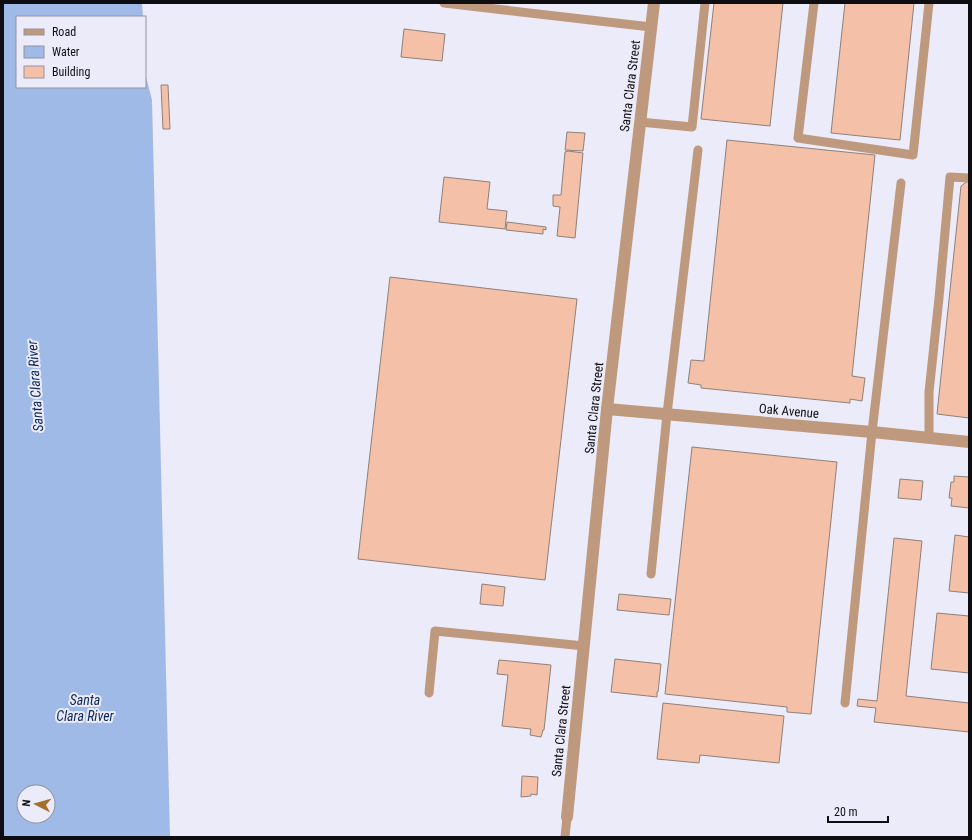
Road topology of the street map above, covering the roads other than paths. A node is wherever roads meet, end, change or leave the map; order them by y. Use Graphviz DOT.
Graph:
graph roads {
  1 [pos="444,3"];
  2 [pos="654,3"];
  3 [pos="705,3"];
  4 [pos="814,3"];
  5 [pos="929,3"];
  6 [pos="651,27"];
  7 [pos="640,122"];
  8 [pos="698,150"];
  9 [pos="969,178"];
  10 [pos="902,183"];
  11 [pos="607,409"];
  12 [pos="667,414"];
  13 [pos="872,432"];
  14 [pos="929,438"];
  15 [pos="969,442"];
  16 [pos="651,574"];
  17 [pos="584,646"];
  18 [pos="429,693"];
  19 [pos="845,703"];
  20 [pos="567,817"];
  21 [pos="565,837"];
  1 -- 6 [label="lane"];
  2 -- 6 [label="street, Santa Clara Street"];
  3 -- 7 [label="lane"];
  4 -- 5 [label="lane"];
  6 -- 7 [label="street, Santa Clara Street"];
  7 -- 11 [label="street, Santa Clara Street"];
  8 -- 12 [label="lane"];
  9 -- 14 [label="lane"];
  10 -- 13 [label="lane"];
  11 -- 12 [label="street, Oak Avenue"];
  11 -- 17 [label="street, Santa Clara Street"];
  12 -- 13 [label="street, Oak Avenue"];
  12 -- 16 [label="lane"];
  13 -- 14 [label="street, Oak Avenue"];
  13 -- 19 [label="lane"];
  14 -- 15 [label="street, Oak Avenue"];
  17 -- 18 [label="lane"];
  17 -- 20 [label="street, Santa Clara Street"];
  20 -- 21 [label="lane"];
}
